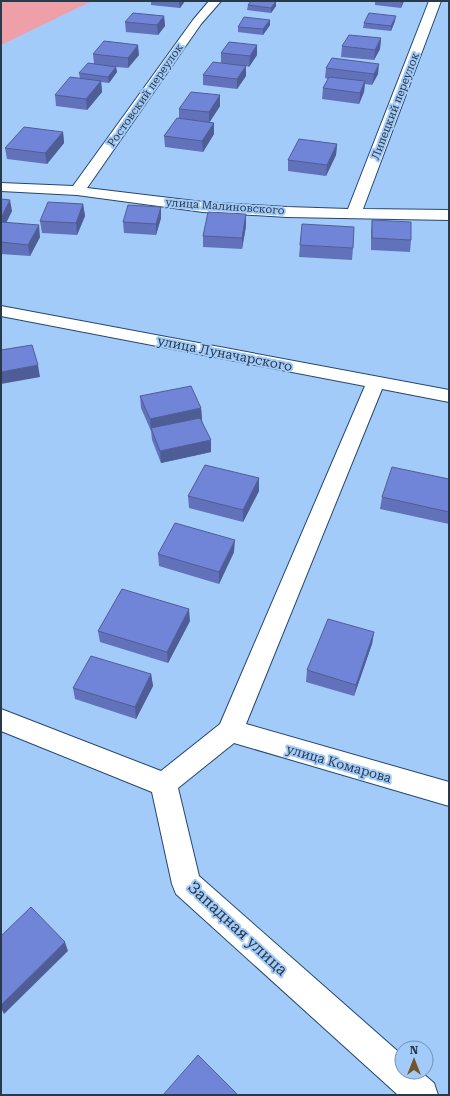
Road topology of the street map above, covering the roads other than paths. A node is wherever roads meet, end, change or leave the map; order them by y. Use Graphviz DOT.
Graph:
graph roads {
  1 [pos="215,1"];
  2 [pos="435,1"];
  3 [pos="1,187"];
  4 [pos="77,191"];
  5 [pos="354,212"];
  6 [pos="449,215"];
  7 [pos="1,311"];
  8 [pos="376,382"];
  9 [pos="449,396"];
  10 [pos="1,720"];
  11 [pos="230,731"];
  12 [pos="164,784"];
  13 [pos="449,794"];
  14 [pos="422,1095"];
  1 -- 4 [label="street, Ростовский переулок"];
  2 -- 5 [label="street, Липецкий переулок"];
  3 -- 4 [label="street, улица Малиновского"];
  4 -- 5 [label="street, улица Малиновского"];
  5 -- 6 [label="street, улица Малиновского"];
  7 -- 8 [label="street, улица Луначарского"];
  8 -- 9 [label="street, улица Луначарского"];
  8 -- 11 [label="street"];
  10 -- 12 [label="street"];
  11 -- 12 [label="street"];
  11 -- 13 [label="street, улица Комарова"];
  12 -- 14 [label="street, Западная улица"];
}
